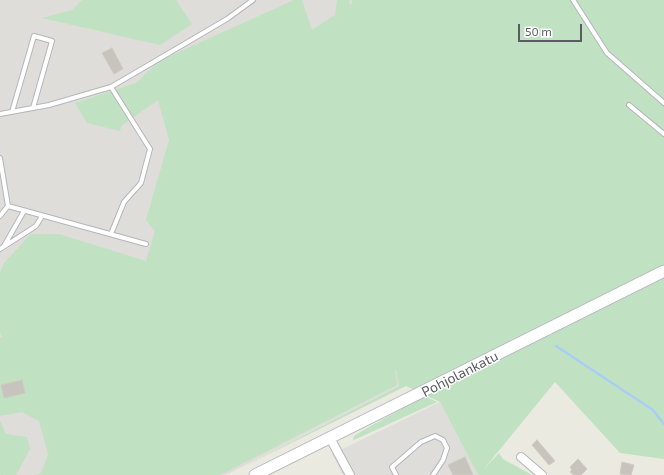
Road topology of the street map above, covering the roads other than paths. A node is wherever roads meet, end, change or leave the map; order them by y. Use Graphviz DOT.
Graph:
graph roads {
  1 [pos="253,0"];
  2 [pos="573,0"];
  3 [pos="111,87"];
  4 [pos="664,103"];
  5 [pos="629,105"];
  6 [pos="33,108"];
  7 [pos="12,112"];
  8 [pos="0,114"];
  9 [pos="664,134"];
  10 [pos="0,158"];
  11 [pos="8,206"];
  12 [pos="24,211"];
  13 [pos="0,216"];
  14 [pos="42,216"];
  15 [pos="111,234"];
  16 [pos="146,244"];
  17 [pos="2,248"];
  18 [pos="664,271"];
  19 [pos="330,438"];
  20 [pos="521,457"];
  21 [pos="255,475"];
  22 [pos="350,475"];
  23 [pos="396,475"];
  24 [pos="433,475"];
  25 [pos="542,475"];
  1 -- 3 [label="lane"];
  2 -- 4 [label="lane"];
  3 -- 6 [label="lane"];
  3 -- 15 [label="lane"];
  5 -- 9 [label="lane"];
  6 -- 7 [label="lane"];
  6 -- 7 [label="lane"];
  7 -- 8 [label="lane"];
  10 -- 11 [label="lane"];
  11 -- 12 [label="lane"];
  11 -- 13 [label="lane"];
  12 -- 14 [label="lane"];
  12 -- 17 [label="lane"];
  14 -- 15 [label="lane"];
  14 -- 17 [label="lane"];
  15 -- 16 [label="lane"];
  18 -- 19 [label="main road, Pohjolankatu"];
  19 -- 21 [label="main road, Pohjolankatu"];
  19 -- 22 [label="street"];
  20 -- 25 [label="street"];
  23 -- 24 [label="lane"];
}
